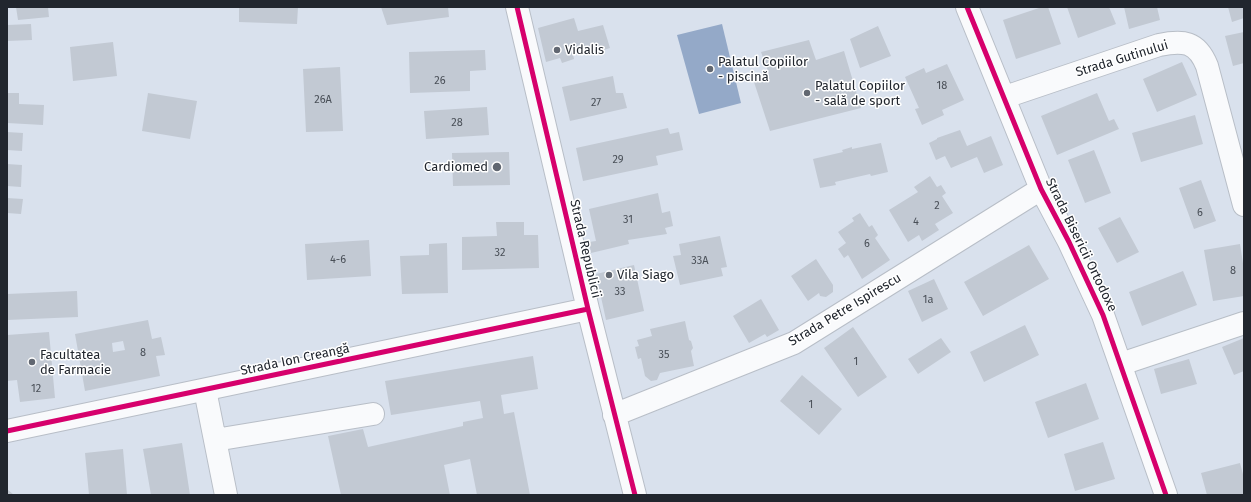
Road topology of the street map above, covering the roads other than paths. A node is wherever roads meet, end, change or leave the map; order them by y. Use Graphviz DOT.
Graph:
graph roads {
  1 [pos="517,7"];
  2 [pos="968,7"];
  3 [pos="1005,97"];
  4 [pos="1041,189"];
  5 [pos="1244,205"];
  6 [pos="588,309"];
  7 [pos="1244,323"];
  8 [pos="1121,364"];
  9 [pos="205,390"];
  10 [pos="373,414"];
  11 [pos="614,415"];
  12 [pos="7,431"];
  13 [pos="215,440"];
  14 [pos="226,495"];
  15 [pos="635,495"];
  16 [pos="1166,495"];
  1 -- 6 [label="street, Strada Republicii"];
  2 -- 3 [label="street, Strada Bisericii Ortodoxe"];
  3 -- 4 [label="street, Strada Bisericii Ortodoxe"];
  3 -- 5 [label="street, Strada Gutinului"];
  4 -- 8 [label="street, Strada Bisericii Ortodoxe"];
  4 -- 11 [label="street, Strada Petre Ispirescu"];
  6 -- 9 [label="street, Strada Ion Creangă"];
  6 -- 11 [label="street, Strada Republicii"];
  7 -- 8 [label="street"];
  8 -- 16 [label="street, Strada Bisericii Ortodoxe"];
  9 -- 12 [label="street, Strada Ion Creangă"];
  9 -- 13 [label="street"];
  10 -- 13 [label="street"];
  11 -- 15 [label="street, Strada Republicii"];
  13 -- 14 [label="street"];
}
